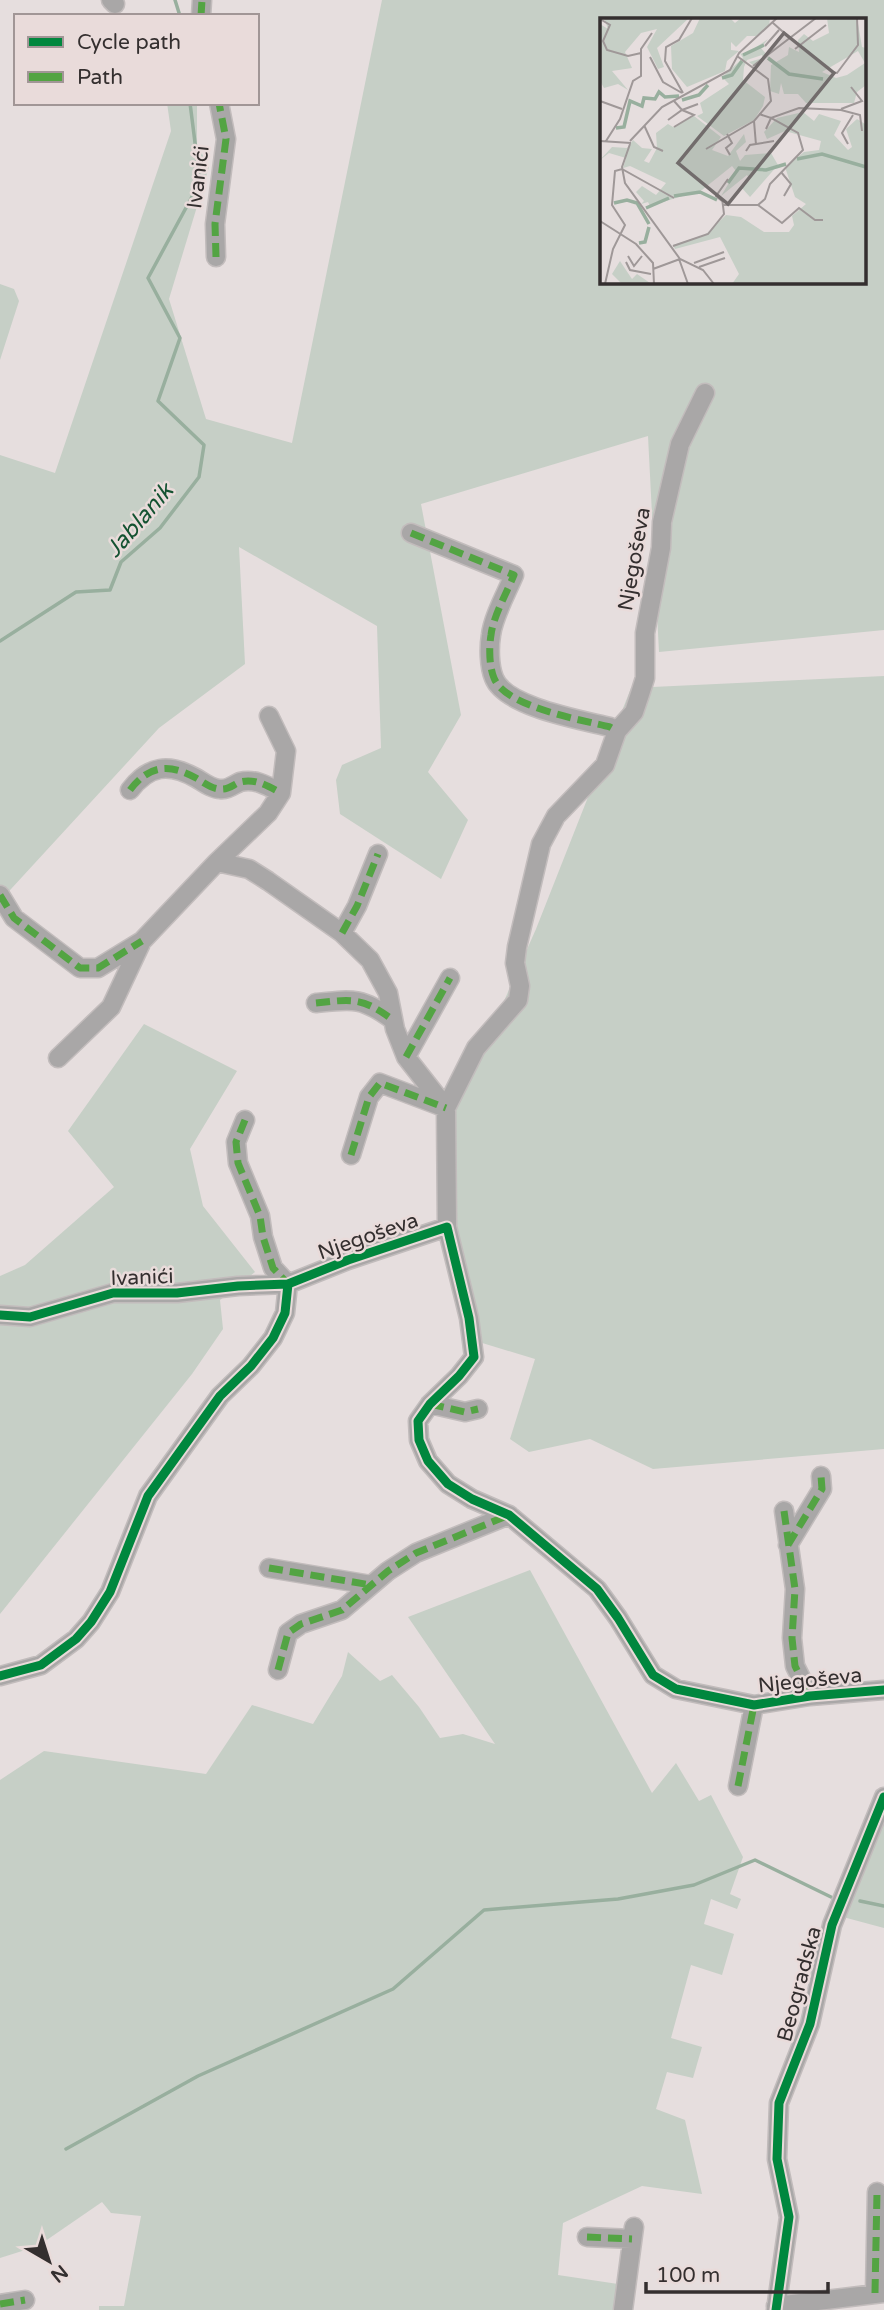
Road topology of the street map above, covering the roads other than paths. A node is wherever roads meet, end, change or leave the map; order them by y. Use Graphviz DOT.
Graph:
graph roads {
  1 [pos="219,105"];
  2 [pos="216,257"];
  3 [pos="705,393"];
  4 [pos="411,533"];
  5 [pos="269,716"];
  6 [pos="617,731"];
  7 [pos="130,790"];
  8 [pos="281,793"];
  9 [pos="378,854"];
  10 [pos="217,862"];
  11 [pos="0,895"];
  12 [pos="342,933"];
  13 [pos="142,941"];
  14 [pos="450,978"];
  15 [pos="316,1003"];
  16 [pos="393,1020"];
  17 [pos="407,1057"];
  18 [pos="58,1058"];
  19 [pos="446,1108"];
  20 [pos="245,1120"];
  21 [pos="351,1155"];
  22 [pos="447,1227"];
  23 [pos="288,1284"];
  24 [pos="0,1315"];
  25 [pos="430,1404"];
  26 [pos="478,1409"];
  27 [pos="821,1476"];
  28 [pos="784,1511"];
  29 [pos="509,1515"];
  30 [pos="789,1545"];
  31 [pos="269,1568"];
  32 [pos="371,1585"];
  33 [pos="278,1670"];
  34 [pos="0,1676"];
  35 [pos="884,1690"];
  36 [pos="810,1696"];
  37 [pos="754,1704"];
  38 [pos="738,1786"];
  39 [pos="884,1797"];
  40 [pos="877,2192"];
  41 [pos="587,2237"];
  42 [pos="879,2293"];
  43 [pos="25,2300"];
  44 [pos="0,2304"];
  45 [pos="776,2308"];
  46 [pos="623,2310"];
  1 -- 2 [label="street, Ivanići"];
  3 -- 6 [label="street, Njegoševa"];
  4 -- 6 [label="street"];
  5 -- 8 [label="street"];
  6 -- 19 [label="street, Njegoševa"];
  7 -- 8 [label="street"];
  8 -- 10 [label="street"];
  9 -- 12 [label="street"];
  10 -- 12 [label="street"];
  10 -- 13 [label="street"];
  11 -- 13 [label="street"];
  12 -- 16 [label="street"];
  13 -- 18 [label="street"];
  14 -- 17 [label="street"];
  15 -- 16 [label="street"];
  16 -- 17 [label="street"];
  17 -- 19 [label="street"];
  19 -- 21 [label="street"];
  19 -- 22 [label="street, Njegoševa"];
  20 -- 23 [label="street"];
  22 -- 23 [label="street, Njegoševa"];
  22 -- 25 [label="street, Njegoševa"];
  23 -- 24 [label="street, Ivanići"];
  23 -- 34 [label="street"];
  25 -- 26 [label="street"];
  25 -- 29 [label="street, Njegoševa"];
  27 -- 30 [label="street"];
  28 -- 30 [label="street"];
  29 -- 32 [label="street"];
  29 -- 37 [label="street, Njegoševa"];
  30 -- 36 [label="street"];
  31 -- 32 [label="street"];
  32 -- 33 [label="street"];
  35 -- 36 [label="street, Njegoševa"];
  36 -- 37 [label="street, Njegoševa"];
  37 -- 38 [label="street"];
  39 -- 45 [label="street, Beogradska"];
  40 -- 42 [label="street"];
  41 -- 46 [label="street"];
  42 -- 45 [label="street, Beogradska"];
  43 -- 44 [label="street"];
}
